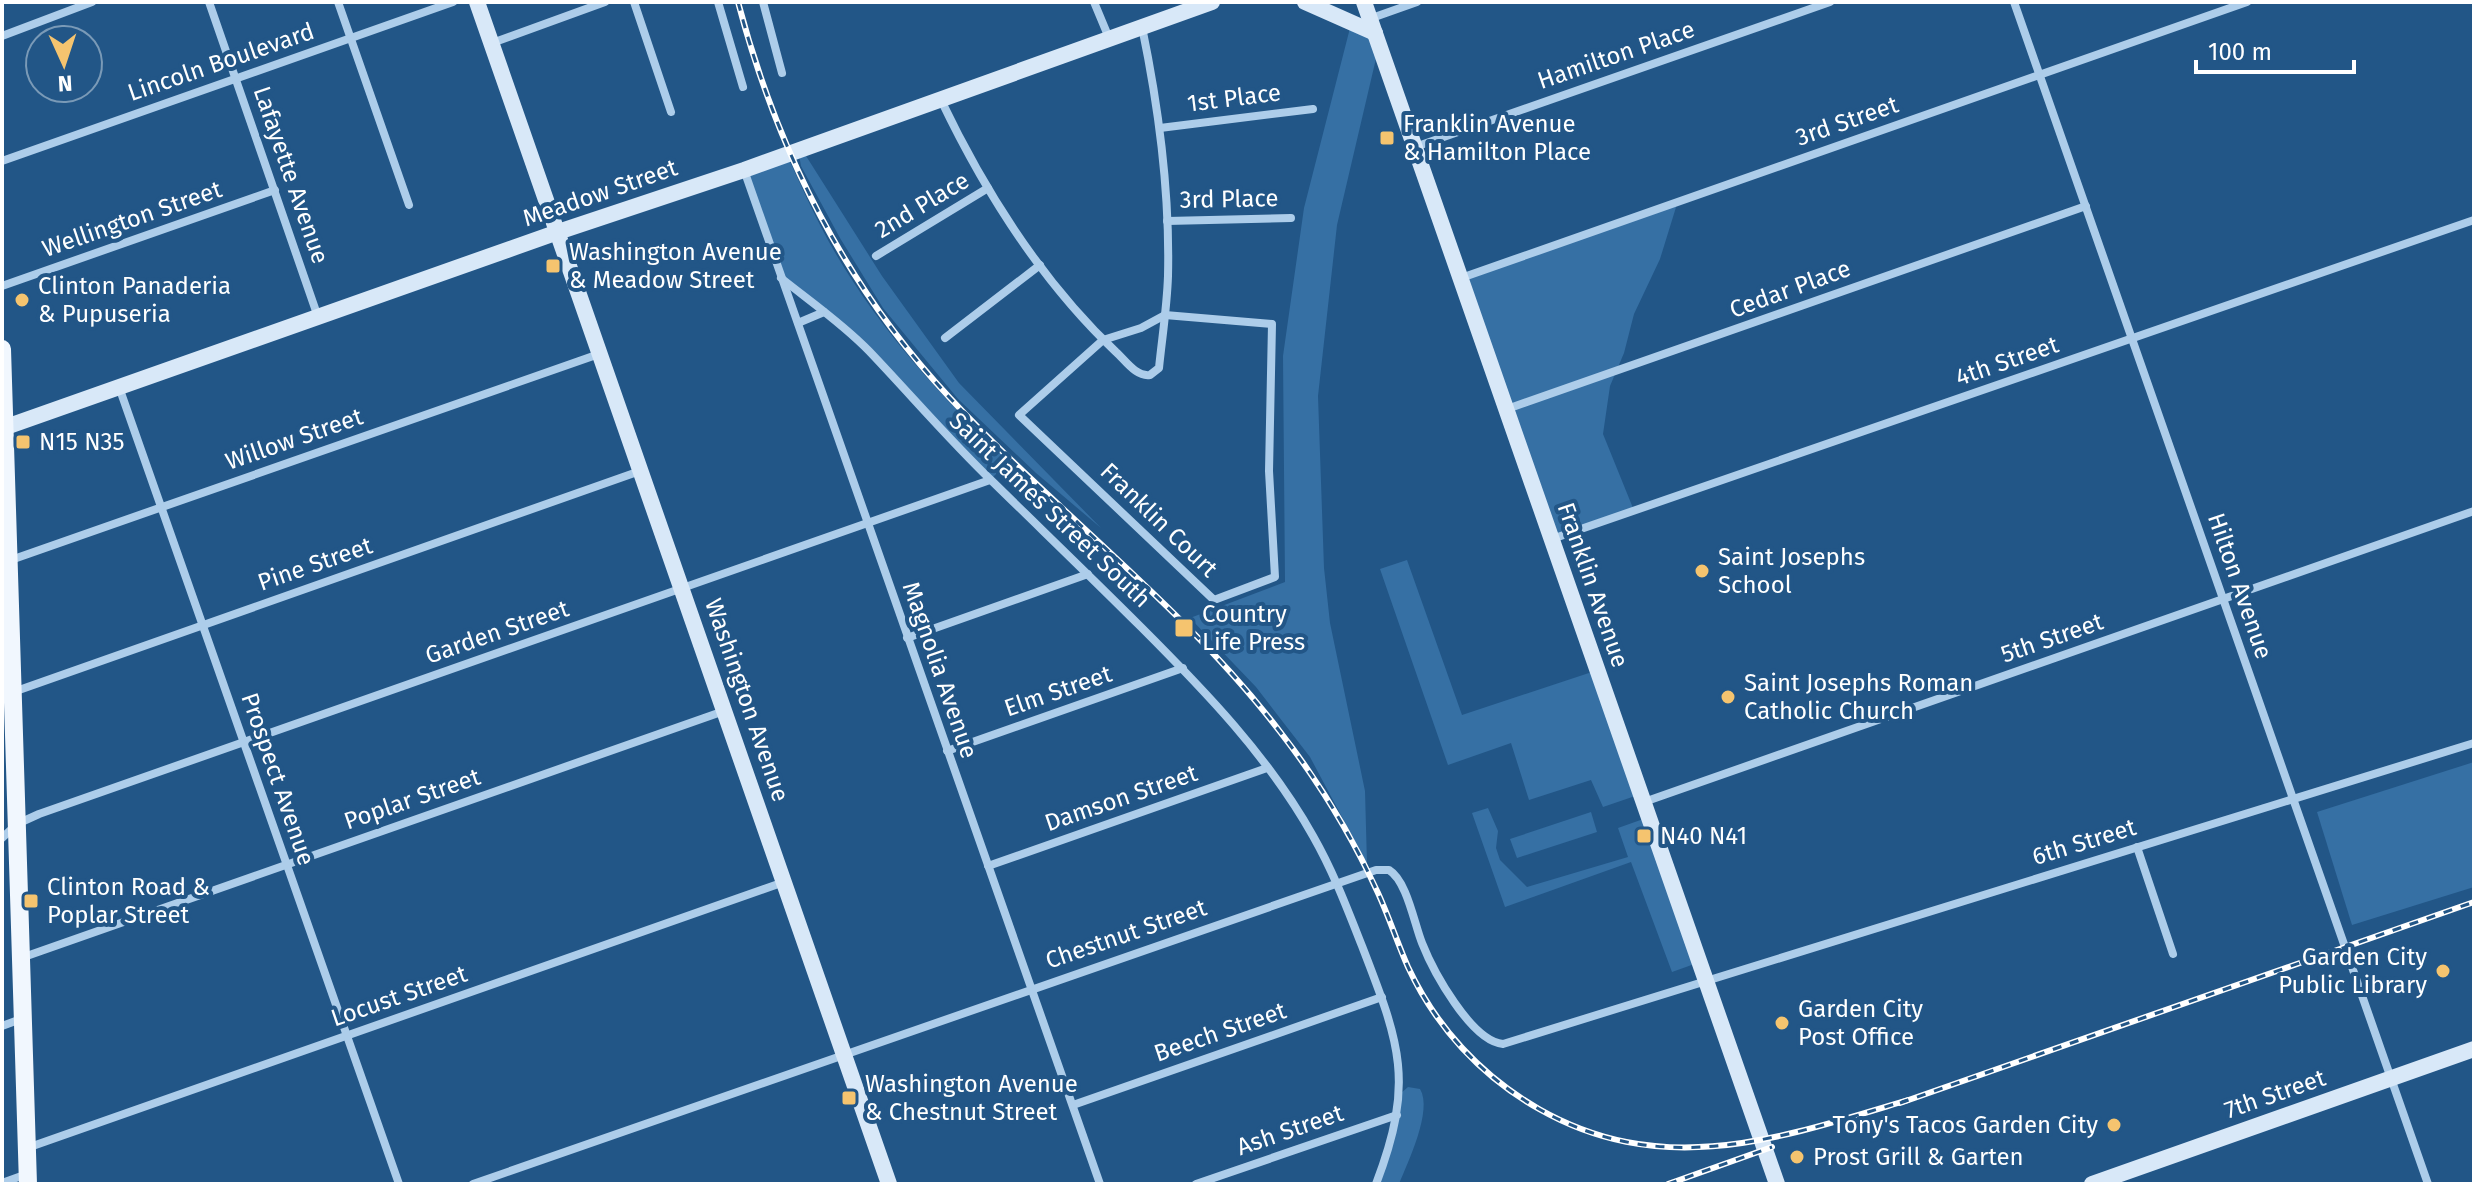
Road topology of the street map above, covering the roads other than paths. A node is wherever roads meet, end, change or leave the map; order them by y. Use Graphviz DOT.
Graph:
graph roads {
  1 [pos="92,2"];
  2 [pos="209,2"];
  3 [pos="338,2"];
  4 [pos="453,2"];
  5 [pos="477,2"];
  6 [pos="605,2"];
  7 [pos="634,2"];
  8 [pos="718,2"];
  9 [pos="763,2"];
  10 [pos="1094,2"];
  11 [pos="1212,2"];
  12 [pos="1305,2"];
  13 [pos="1364,2"];
  14 [pos="1417,2"];
  15 [pos="1830,2"];
  16 [pos="2014,2"];
  17 [pos="2247,2"];
  18 [pos="1367,25"];
  19 [pos="1142,27"];
  20 [pos="2,36"];
  21 [pos="351,38"];
  22 [pos="1109,38"];
  23 [pos="492,43"];
  24 [pos="782,73"];
  25 [pos="2040,75"];
  26 [pos="236,78"];
  27 [pos="743,87"];
  28 [pos="941,100"];
  29 [pos="1313,109"];
  30 [pos="671,112"];
  31 [pos="1160,128"];
  32 [pos="1415,147"];
  33 [pos="2,161"];
  34 [pos="744,170"];
  35 [pos="988,188"];
  36 [pos="275,190"];
  37 [pos="409,205"];
  38 [pos="2086,206"];
  39 [pos="1291,218"];
  40 [pos="2474,220"];
  41 [pos="1167,221"];
  42 [pos="558,232"];
  43 [pos="876,256"];
  44 [pos="1040,265"];
  45 [pos="781,278"];
  46 [pos="1461,278"];
  47 [pos="2,286"];
  48 [pos="824,312"];
  49 [pos="1165,315"];
  50 [pos="318,317"];
  51 [pos="798,323"];
  52 [pos="945,338"];
  53 [pos="2132,339"];
  54 [pos="1103,340"];
  55 [pos="2,349"];
  56 [pos="600,353"];
  57 [pos="119,387"];
  58 [pos="1507,409"];
  59 [pos="4,427"];
  60 [pos="641,471"];
  61 [pos="990,480"];
  62 [pos="161,507"];
  63 [pos="2474,511"];
  64 [pos="867,523"];
  65 [pos="1552,539"];
  66 [pos="6,562"];
  67 [pos="1088,574"];
  68 [pos="682,588"];
  69 [pos="2223,599"];
  70 [pos="203,625"];
  71 [pos="907,638"];
  72 [pos="1183,668"];
  73 [pos="8,694"];
  74 [pos="725,710"];
  75 [pos="244,742"];
  76 [pos="2474,743"];
  77 [pos="947,751"];
  78 [pos="1267,768"];
  79 [pos="2293,799"];
  80 [pos="1644,802"];
  81 [pos="10,824"];
  82 [pos="2,838"];
  83 [pos="2137,847"];
  84 [pos="287,864"];
  85 [pos="988,866"];
  86 [pos="785,882"];
  87 [pos="1337,883"];
  88 [pos="2173,954"];
  89 [pos="21,958"];
  90 [pos="1706,980"];
  91 [pos="1031,988"];
  92 [pos="1382,997"];
  93 [pos="22,1019"];
  94 [pos="2,1026"];
  95 [pos="347,1036"];
  96 [pos="2474,1049"];
  97 [pos="845,1053"];
  98 [pos="2391,1078"];
  99 [pos="1073,1105"];
  100 [pos="1397,1115"];
  101 [pos="27,1148"];
  102 [pos="28,1179"];
  103 [pos="2,1183"];
  104 [pos="399,1184"];
  105 [pos="473,1184"];
  106 [pos="889,1184"];
  107 [pos="1100,1184"];
  108 [pos="1196,1184"];
  109 [pos="1376,1184"];
  110 [pos="1777,1184"];
  111 [pos="2092,1184"];
  112 [pos="2428,1184"];
  1 -- 20 [label="street"];
  2 -- 26 [label="street, Lafayette Avenue"];
  3 -- 21 [label="street"];
  4 -- 21 [label="street, Lincoln Boulevard"];
  5 -- 23 [label="main road, Washington Avenue"];
  6 -- 23 [label="street"];
  7 -- 30 [label="street"];
  8 -- 27 [label="street"];
  9 -- 24 [label="street"];
  10 -- 22 [label="street"];
  11 -- 19 [label="main road, Meadow Street"];
  12 -- 18 [label="main road"];
  13 -- 18 [label="main road, Franklin Avenue"];
  14 -- 18 [label="street"];
  15 -- 32 [label="street, Hamilton Place"];
  16 -- 25 [label="street, Hilton Avenue"];
  17 -- 25 [label="street, 3rd Street"];
  18 -- 32 [label="main road, Franklin Avenue"];
  19 -- 22 [label="main road, Meadow Street"];
  19 -- 31 [label="street"];
  21 -- 26 [label="street, Lincoln Boulevard"];
  21 -- 37 [label="street"];
  22 -- 28 [label="main road, Meadow Street"];
  23 -- 42 [label="main road, Washington Avenue"];
  25 -- 38 [label="street, Hilton Avenue"];
  25 -- 46 [label="street, 3rd Street"];
  26 -- 33 [label="street, Lincoln Boulevard"];
  26 -- 36 [label="street, Lafayette Avenue"];
  28 -- 34 [label="main road, Meadow Street"];
  28 -- 35 [label="street"];
  29 -- 31 [label="street, 1st Place"];
  31 -- 41 [label="street"];
  32 -- 46 [label="main road, Franklin Avenue"];
  34 -- 42 [label="main road, Meadow Street"];
  34 -- 45 [label="street, Magnolia Avenue"];
  35 -- 43 [label="street, 2nd Place"];
  35 -- 44 [label="street"];
  36 -- 47 [label="street, Wellington Street"];
  36 -- 50 [label="street, Lafayette Avenue"];
  38 -- 53 [label="street, Hilton Avenue"];
  38 -- 58 [label="street, Cedar Place"];
  39 -- 41 [label="street, 3rd Place"];
  40 -- 53 [label="street, 4th Street"];
  41 -- 49 [label="street"];
  42 -- 50 [label="main road, Meadow Street"];
  42 -- 56 [label="main road, Washington Avenue"];
  44 -- 52 [label="street"];
  44 -- 54 [label="street"];
  45 -- 48 [label="street, Saint James Street South"];
  45 -- 51 [label="street, Magnolia Avenue"];
  46 -- 58 [label="main road, Franklin Avenue"];
  48 -- 51 [label="street"];
  48 -- 61 [label="street, Saint James Street South"];
  49 -- 54 [label="street"];
  49 -- 54 [label="street"];
  49 -- 54 [label="street, Franklin Court"];
  50 -- 57 [label="main road, Meadow Street"];
  51 -- 64 [label="street, Magnolia Avenue"];
  53 -- 65 [label="street, 4th Street"];
  53 -- 69 [label="street, Hilton Avenue"];
  55 -- 59 [label="main road"];
  56 -- 60 [label="main road, Washington Avenue"];
  56 -- 62 [label="street, Willow Street"];
  57 -- 59 [label="main road, Meadow Street"];
  57 -- 62 [label="street, Prospect Avenue"];
  58 -- 65 [label="main road, Franklin Avenue"];
  59 -- 66 [label="main road"];
  60 -- 68 [label="main road, Washington Avenue"];
  60 -- 70 [label="street, Pine Street"];
  61 -- 64 [label="street, Garden Street"];
  61 -- 67 [label="street, Saint James Street South"];
  62 -- 66 [label="street, Willow Street"];
  62 -- 70 [label="street, Prospect Avenue"];
  63 -- 69 [label="street, 5th Street"];
  64 -- 68 [label="street, Garden Street"];
  64 -- 71 [label="street, Magnolia Avenue"];
  65 -- 80 [label="main road, Franklin Avenue"];
  66 -- 73 [label="main road"];
  67 -- 71 [label="street"];
  67 -- 72 [label="street, Saint James Street South"];
  68 -- 74 [label="main road, Washington Avenue"];
  68 -- 75 [label="street, Garden Street"];
  69 -- 79 [label="street, Hilton Avenue"];
  69 -- 80 [label="street, 5th Street"];
  70 -- 73 [label="street, Pine Street"];
  70 -- 75 [label="street, Prospect Avenue"];
  71 -- 77 [label="street, Magnolia Avenue"];
  72 -- 77 [label="street, Elm Street"];
  72 -- 78 [label="street, Saint James Street South"];
  73 -- 81 [label="main road"];
  74 -- 84 [label="street, Poplar Street"];
  74 -- 86 [label="main road, Washington Avenue"];
  75 -- 81 [label="street, Garden Street"];
  75 -- 84 [label="street, Prospect Avenue"];
  76 -- 79 [label="street, 6th Street"];
  77 -- 85 [label="street, Magnolia Avenue"];
  78 -- 85 [label="street, Damson Street"];
  78 -- 87 [label="street, Saint James Street South"];
  79 -- 83 [label="street, 6th Street"];
  79 -- 98 [label="street, Hilton Avenue"];
  80 -- 90 [label="main road, Franklin Avenue"];
  81 -- 82 [label="street, Garden Street"];
  81 -- 89 [label="main road"];
  83 -- 88 [label="street"];
  83 -- 90 [label="street, 6th Street"];
  84 -- 89 [label="street, Poplar Street"];
  84 -- 95 [label="street, Prospect Avenue"];
  85 -- 91 [label="street, Magnolia Avenue"];
  86 -- 95 [label="street, Locust Street"];
  86 -- 97 [label="main road, Washington Avenue"];
  87 -- 90 [label="street, Chestnut Street"];
  87 -- 91 [label="street, Chestnut Street"];
  87 -- 92 [label="street, Saint James Street South"];
  89 -- 93 [label="main road"];
  90 -- 110 [label="main road, Franklin Avenue"];
  91 -- 97 [label="street, Chestnut Street"];
  91 -- 99 [label="street, Magnolia Avenue"];
  92 -- 99 [label="street, Beech Street"];
  92 -- 100 [label="street, Saint James Street South"];
  93 -- 94 [label="street"];
  93 -- 101 [label="main road"];
  95 -- 101 [label="street, Locust Street"];
  95 -- 104 [label="street, Prospect Avenue"];
  96 -- 98 [label="main road, 7th Street"];
  97 -- 105 [label="street, Chestnut Street"];
  97 -- 106 [label="main road, Washington Avenue"];
  98 -- 111 [label="main road, 7th Street"];
  98 -- 112 [label="street, Hilton Avenue"];
  99 -- 107 [label="street, Magnolia Avenue"];
  100 -- 108 [label="street, Ash Street"];
  100 -- 109 [label="street, Saint James Street South"];
  101 -- 102 [label="main road"];
  102 -- 103 [label="street"];
}
